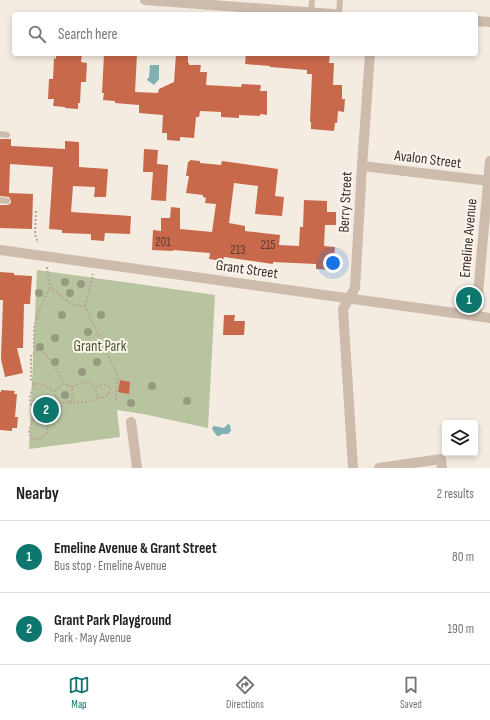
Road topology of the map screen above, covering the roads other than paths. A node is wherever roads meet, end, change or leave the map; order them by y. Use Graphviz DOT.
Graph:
graph roads {
  1 [pos="145,0"];
  2 [pos="312,0"];
  3 [pos="340,0"];
  4 [pos="311,12"];
  5 [pos="339,12"];
  6 [pos="478,21"];
  7 [pos="490,22"];
  8 [pos="370,56"];
  9 [pos="0,134"];
  10 [pos="7,135"];
  11 [pos="490,161"];
  12 [pos="362,166"];
  13 [pos="489,181"];
  14 [pos="0,200"];
  15 [pos="7,201"];
  16 [pos="0,250"];
  17 [pos="349,299"];
  18 [pos="476,316"];
  19 [pos="490,318"];
  20 [pos="131,422"];
  21 [pos="442,464"];
  22 [pos="137,468"];
  23 [pos="354,468"];
  24 [pos="379,468"];
  1 -- 4 [label="street"];
  2 -- 4 [label="lane"];
  3 -- 5 [label="lane"];
  6 -- 7 [label="street"];
  8 -- 12 [label="street, Berry Street"];
  9 -- 10 [label="lane"];
  11 -- 13 [label="street, Emeline Avenue"];
  12 -- 13 [label="street, Avalon Street"];
  12 -- 17 [label="street, Berry Street"];
  13 -- 18 [label="street, Emeline Avenue"];
  14 -- 15 [label="lane"];
  16 -- 17 [label="street, Grant Street"];
  17 -- 18 [label="street, Grant Street"];
  17 -- 23 [label="street, Berry Street"];
  18 -- 19 [label="street, Grant Street"];
  20 -- 22 [label="street"];
  21 -- 24 [label="street"];
}
